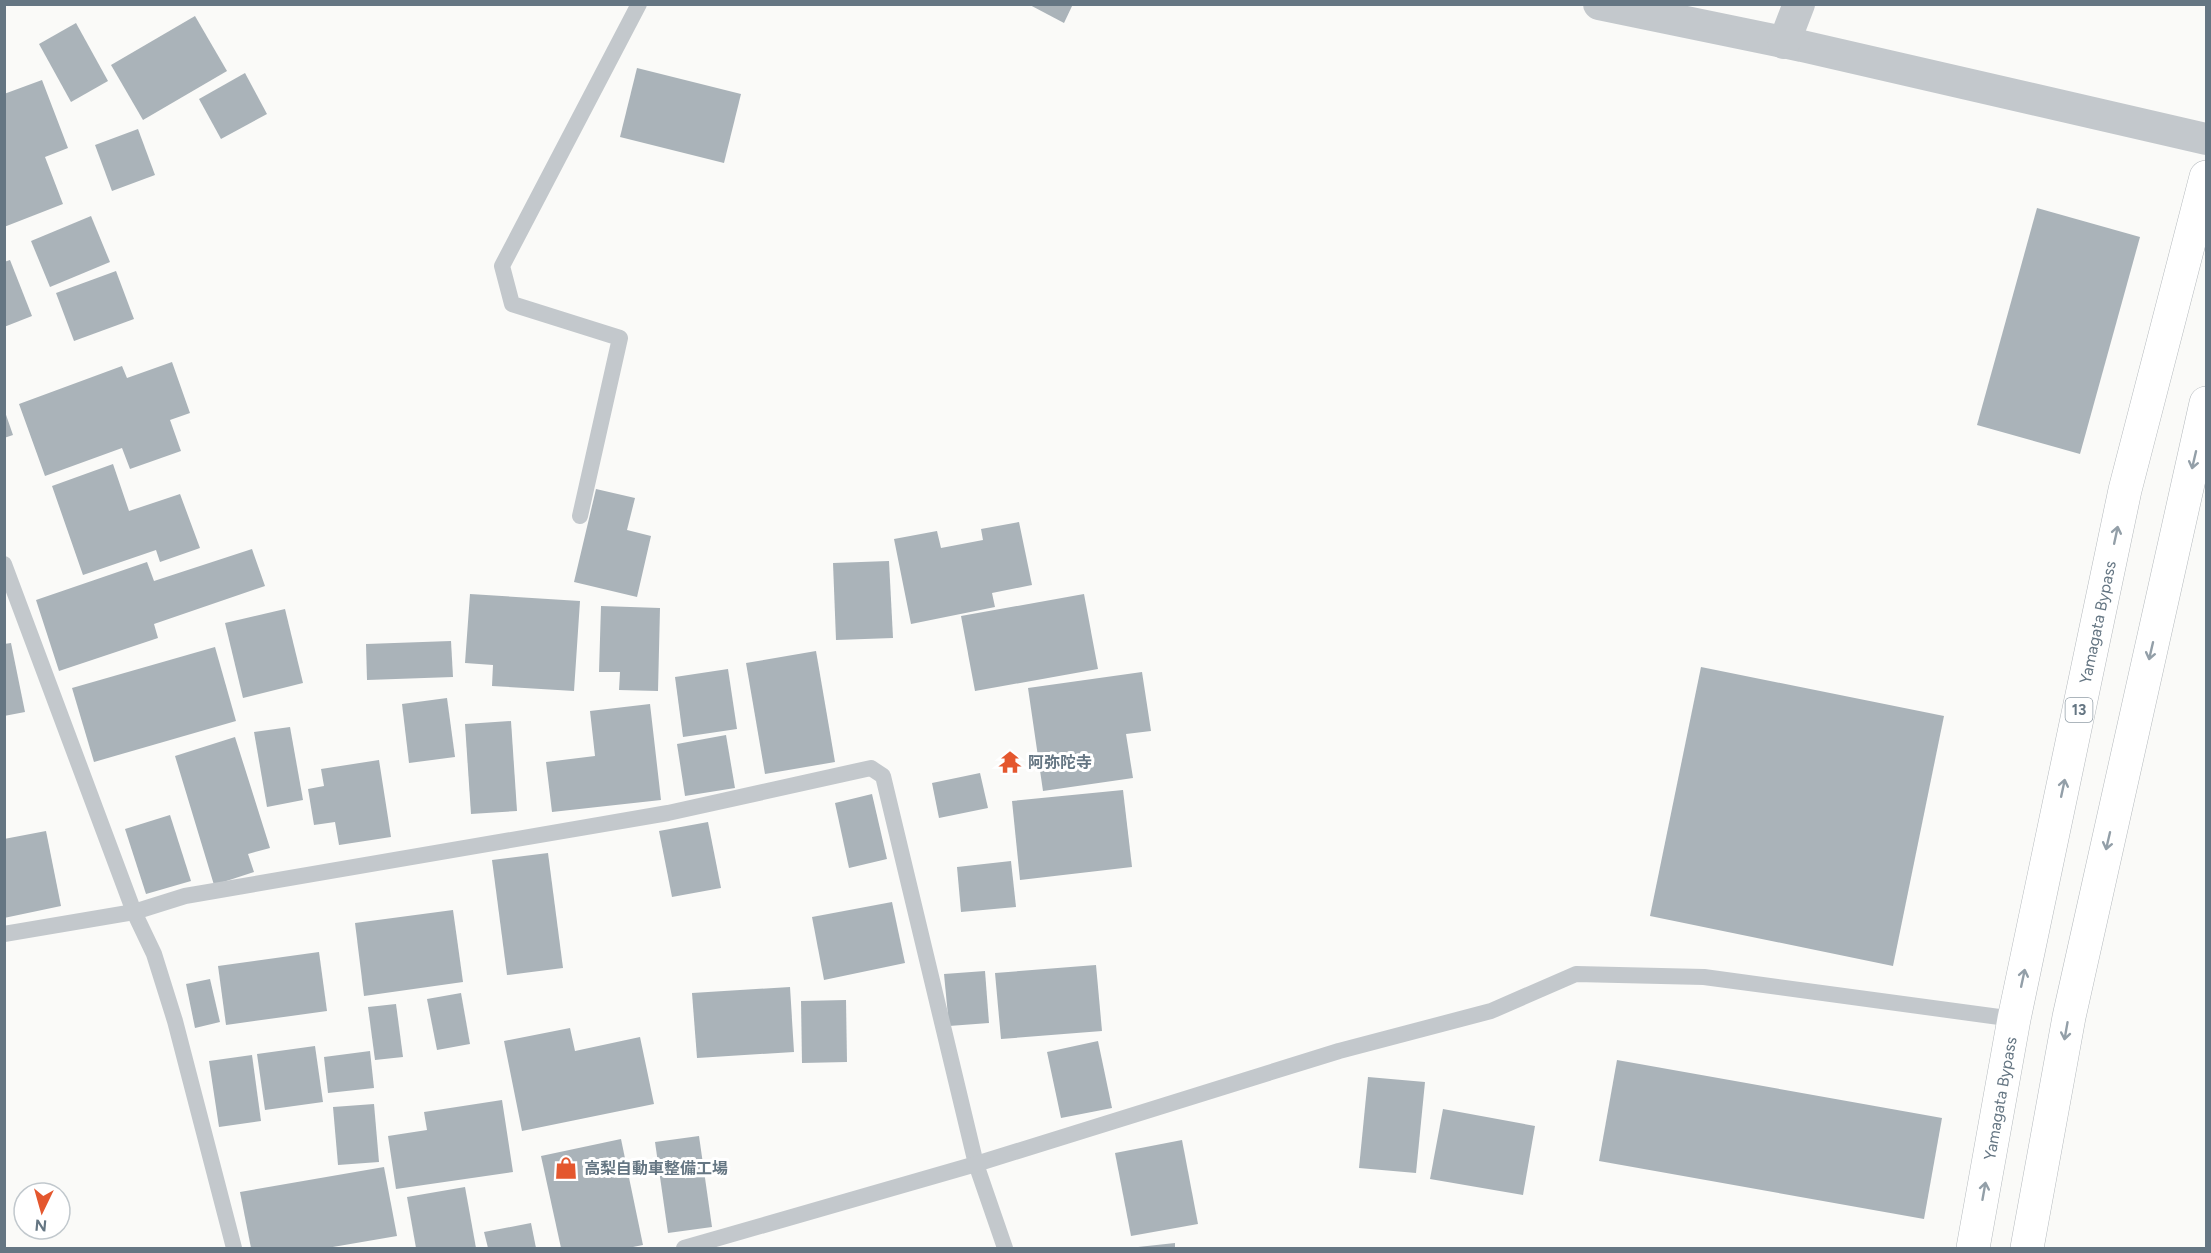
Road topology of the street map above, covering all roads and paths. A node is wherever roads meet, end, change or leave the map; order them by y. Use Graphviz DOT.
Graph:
graph roads {
  1 [pos="639,4"];
  2 [pos="1599,4"];
  3 [pos="1798,4"];
  4 [pos="1784,43"];
  5 [pos="2206,139"];
  6 [pos="2206,177"];
  7 [pos="2206,403"];
  8 [pos="580,516"];
  9 [pos="4,564"];
  10 [pos="134,912"];
  11 [pos="4,934"];
  12 [pos="2014,1019"];
  13 [pos="976,1164"];
  14 [pos="234,1248"];
  15 [pos="684,1248"];
  16 [pos="1005,1248"];
  17 [pos="1973,1248"];
  18 [pos="2027,1248"];
  1 -- 8 [label="lane"];
  2 -- 4 [label="street"];
  3 -- 4 [label="street"];
  4 -- 5 [label="street"];
  12 -- 6 [label="highway, Yamagata Bypass / 13, one-way"];
  7 -- 18 [label="highway, one-way"];
  9 -- 10 [label="lane"];
  10 -- 11 [label="lane"];
  10 -- 13 [label="lane"];
  10 -- 14 [label="lane"];
  12 -- 13 [label="lane"];
  17 -- 12 [label="highway, Yamagata Bypass / 13, one-way"];
  13 -- 15 [label="lane"];
  13 -- 16 [label="lane"];
}
